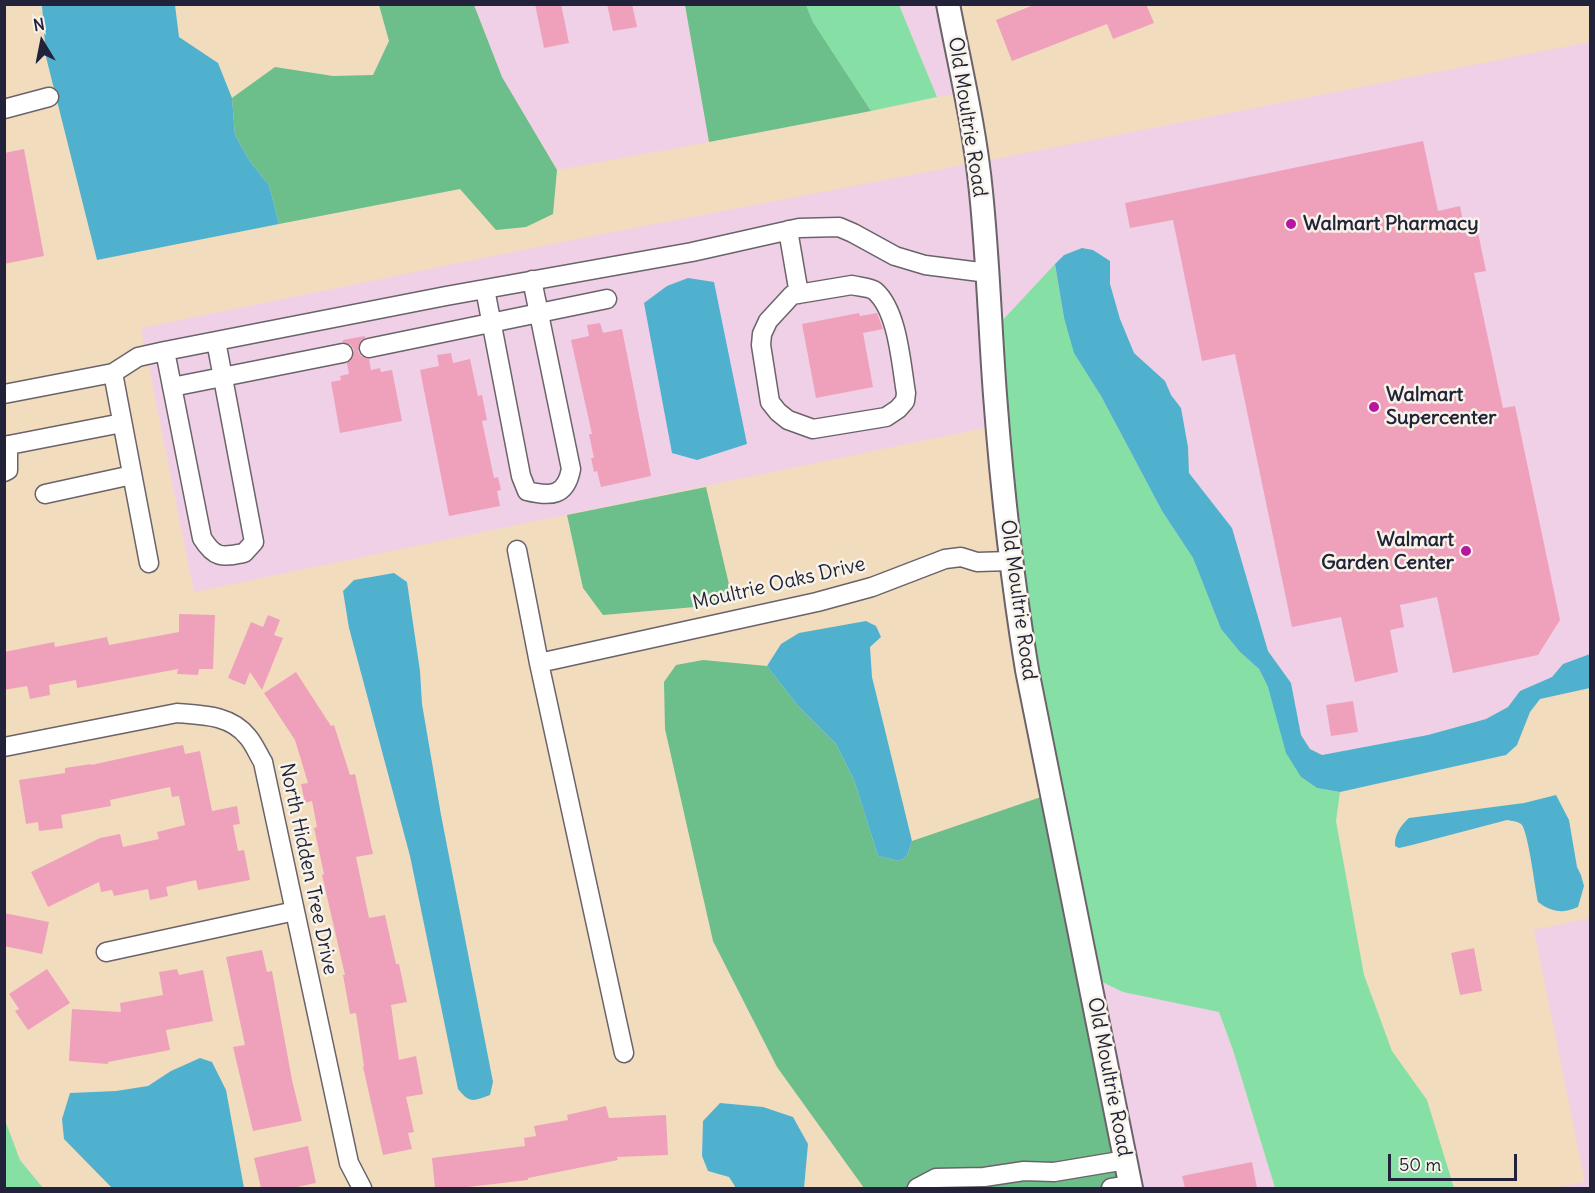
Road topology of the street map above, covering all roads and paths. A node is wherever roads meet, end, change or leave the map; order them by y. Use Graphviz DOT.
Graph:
graph roads {
  1 [pos="948,4"];
  2 [pos="49,97"];
  3 [pos="11,108"];
  4 [pos="788,230"];
  5 [pos="988,273"];
  6 [pos="532,280"];
  7 [pos="485,289"];
  8 [pos="799,294"];
  9 [pos="607,299"];
  10 [pos="538,313"];
  11 [pos="492,323"];
  12 [pos="216,341"];
  13 [pos="369,348"];
  14 [pos="165,351"];
  15 [pos="343,353"];
  16 [pos="113,374"];
  17 [pos="223,377"];
  18 [pos="172,387"];
  19 [pos="4,394"];
  20 [pos="122,423"];
  21 [pos="6,446"];
  22 [pos="4,472"];
  23 [pos="132,475"];
  24 [pos="45,494"];
  25 [pos="517,550"];
  26 [pos="1010,561"];
  27 [pos="149,562"];
  28 [pos="539,663"];
  29 [pos="4,747"];
  30 [pos="295,911"];
  31 [pos="106,952"];
  32 [pos="624,1053"];
  33 [pos="1125,1160"];
  34 [pos="984,1177"];
  35 [pos="1124,1187"];
  36 [pos="362,1188"];
  37 [pos="917,1188"];
  38 [pos="1010,1188"];
  1 -- 5 [label="main road, Old Moultrie Road"];
  2 -- 3 [label="street"];
  4 -- 5 [label="street"];
  4 -- 6 [label="street"];
  4 -- 8 [label="street"];
  5 -- 26 [label="main road, Old Moultrie Road"];
  6 -- 7 [label="street"];
  6 -- 10 [label="street"];
  7 -- 11 [label="street"];
  7 -- 12 [label="street"];
  8 -- 8 [label="street"];
  9 -- 10 [label="street"];
  10 -- 11 [label="street"];
  10 -- 11 [label="street"];
  11 -- 13 [label="street"];
  12 -- 14 [label="street"];
  12 -- 17 [label="street"];
  14 -- 16 [label="street"];
  14 -- 18 [label="street"];
  15 -- 17 [label="street"];
  16 -- 19 [label="street"];
  16 -- 20 [label="street"];
  17 -- 18 [label="street"];
  17 -- 18 [label="street"];
  20 -- 21 [label="street"];
  20 -- 23 [label="street"];
  21 -- 22 [label="street"];
  23 -- 24 [label="street"];
  23 -- 27 [label="street"];
  25 -- 28 [label="street"];
  26 -- 28 [label="street, Moultrie Oaks Drive"];
  26 -- 33 [label="main road, Old Moultrie Road"];
  28 -- 32 [label="street"];
  29 -- 30 [label="street, North Hidden Tree Drive"];
  30 -- 31 [label="street"];
  30 -- 36 [label="street, North Hidden Tree Drive"];
  33 -- 34 [label="street"];
  33 -- 35 [label="main road, Old Moultrie Road"];
  34 -- 37 [label="street"];
  34 -- 38 [label="street"];
}
